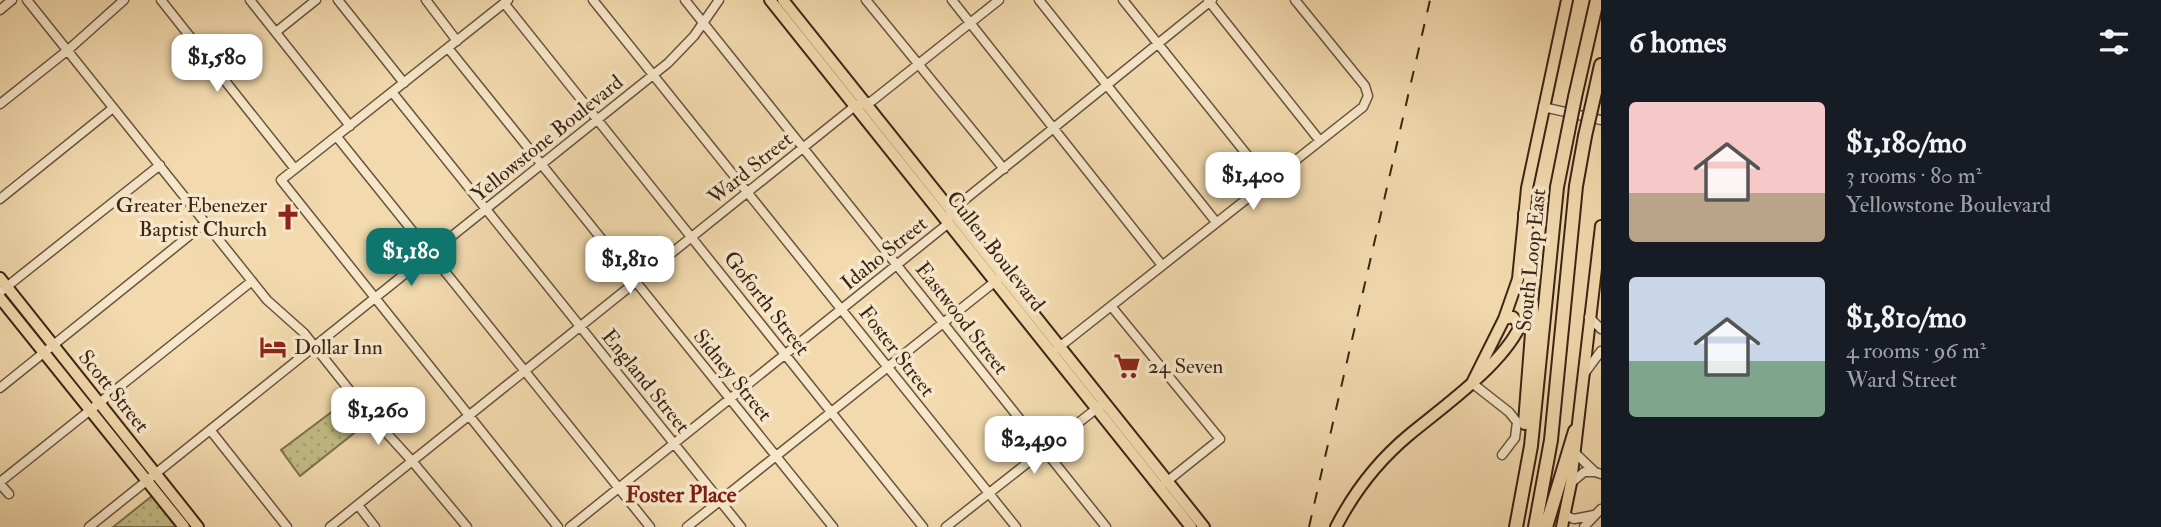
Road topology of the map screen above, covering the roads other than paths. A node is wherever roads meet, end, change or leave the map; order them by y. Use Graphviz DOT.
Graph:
graph roads {
  1 [pos="12,0"];
  2 [pos="27,0"];
  3 [pos="124,0"];
  4 [pos="162,0"];
  5 [pos="250,0"];
  6 [pos="316,0"];
  7 [pos="338,0"];
  8 [pos="426,0"];
  9 [pos="593,0"];
  10 [pos="685,0"];
  11 [pos="719,0"];
  12 [pos="770,0"];
  13 [pos="783,0"];
  14 [pos="866,0"];
  15 [pos="952,0"];
  16 [pos="999,0"];
  17 [pos="1039,0"];
  18 [pos="1123,0"];
  19 [pos="1295,0"];
  20 [pos="1567,0"];
  21 [pos="1597,0"];
  22 [pos="1210,1"];
  23 [pos="506,2"];
  24 [pos="0,10"];
  25 [pos="702,22"];
  26 [pos="971,23"];
  27 [pos="276,32"];
  28 [pos="457,41"];
  29 [pos="809,41"];
  30 [pos="1158,44"];
  31 [pos="448,48"];
  32 [pos="68,50"];
  33 [pos="918,64"];
  34 [pos="1601,65"];
  35 [pos="652,76"];
  36 [pos="404,83"];
  37 [pos="1106,86"];
  38 [pos="392,92"];
  39 [pos="0,104"];
  40 [pos="861,105"];
  41 [pos="1543,107"];
  42 [pos="113,108"];
  43 [pos="1601,120"];
  44 [pos="597,121"];
  45 [pos="350,126"];
  46 [pos="1055,128"];
  47 [pos="337,137"];
  48 [pos="1320,141"];
  49 [pos="803,148"];
  50 [pos="906,161"];
  51 [pos="160,165"];
  52 [pos="541,165"];
  53 [pos="295,169"];
  54 [pos="1003,169"];
  55 [pos="1268,181"];
  56 [pos="748,193"];
  57 [pos="0,199"];
  58 [pos="485,210"];
  59 [pos="952,210"];
  60 [pos="1525,214"];
  61 [pos="948,221"];
  62 [pos="1216,222"];
  63 [pos="205,223"];
  64 [pos="1601,226"];
  65 [pos="691,236"];
  66 [pos="430,254"];
  67 [pos="1161,264"];
  68 [pos="897,265"];
  69 [pos="998,279"];
  70 [pos="251,281"];
  71 [pos="636,281"];
  72 [pos="2,286"];
  73 [pos="0,298"];
  74 [pos="374,299"];
  75 [pos="1111,306"];
  76 [pos="842,309"];
  77 [pos="1589,317"];
  78 [pos="1504,319"];
  79 [pos="943,323"];
  80 [pos="580,328"];
  81 [pos="1601,329"];
  82 [pos="314,347"];
  83 [pos="49,349"];
  84 [pos="1056,350"];
  85 [pos="1601,351"];
  86 [pos="785,355"];
  87 [pos="887,367"];
  88 [pos="526,370"];
  89 [pos="1584,373"];
  90 [pos="1472,383"];
  91 [pos="0,388"];
  92 [pos="730,400"];
  93 [pos="94,406"];
  94 [pos="1100,406"];
  95 [pos="830,411"];
  96 [pos="469,415"];
  97 [pos="211,431"];
  98 [pos="1575,431"];
  99 [pos="674,444"];
  100 [pos="1044,450"];
  101 [pos="1574,452"];
  102 [pos="1502,455"];
  103 [pos="776,456"];
  104 [pos="412,461"];
  105 [pos="1598,473"];
  106 [pos="152,477"];
  107 [pos="0,483"];
  108 [pos="1571,483"];
  109 [pos="1164,485"];
  110 [pos="618,487"];
  111 [pos="989,493"];
  112 [pos="9,494"];
  113 [pos="720,500"];
  114 [pos="358,505"];
  115 [pos="1598,512"];
  116 [pos="1564,515"];
  117 [pos="1518,522"];
  118 [pos="89,527"];
  119 [pos="184,527"];
  120 [pos="198,527"];
  121 [pos="287,527"];
  122 [pos="330,527"];
  123 [pos="375,527"];
  124 [pos="467,527"];
  125 [pos="558,527"];
  126 [pos="570,527"];
  127 [pos="650,527"];
  128 [pos="687,527"];
  129 [pos="741,527"];
  130 [pos="833,527"];
  131 [pos="923,527"];
  132 [pos="946,527"];
  133 [pos="1016,527"];
  134 [pos="1106,527"];
  135 [pos="1191,527"];
  136 [pos="1203,527"];
  137 [pos="1336,527"];
  138 [pos="1535,527"];
  139 [pos="1546,527"];
  140 [pos="1562,527"];
  141 [pos="1584,527"];
  1 -- 24 [label="street"];
  2 -- 32 [label="street"];
  3 -- 32 [label="street"];
  4 -- 53 [label="street"];
  5 -- 27 [label="street"];
  6 -- 27 [label="street"];
  7 -- 36 [label="street"];
  8 -- 28 [label="street"];
  9 -- 35 [label="street, Foster Street"];
  10 -- 25 [label="street, Eastwood Street"];
  11 -- 25 [label="street, Yellowstone Boulevard"];
  12 -- 29 [label="main road, Cullen Boulevard"];
  13 -- 29 [label="main road, Cullen Boulevard"];
  14 -- 33 [label="street"];
  15 -- 26 [label="street"];
  16 -- 26 [label="street, Ward Street"];
  17 -- 37 [label="street"];
  18 -- 30 [label="street"];
  19 -- 48 [label="street"];
  20 -- 41 [label="main road"];
  21 -- 117 [label="highway, South Loop East, bridge"];
  22 -- 30 [label="street, Idaho Street"];
  22 -- 48 [label="street"];
  23 -- 28 [label="street"];
  23 -- 44 [label="street, Goforth Street"];
  25 -- 35 [label="street, Yellowstone Boulevard"];
  25 -- 49 [label="street, Eastwood Street"];
  26 -- 33 [label="street, Ward Street"];
  26 -- 46 [label="street"];
  27 -- 45 [label="street"];
  28 -- 31 [label="street"];
  29 -- 40 [label="main road, Cullen Boulevard"];
  30 -- 37 [label="street, Idaho Street"];
  30 -- 55 [label="street"];
  31 -- 36 [label="street"];
  31 -- 52 [label="street, Sidney Street"];
  32 -- 39 [label="street"];
  32 -- 42 [label="street"];
  33 -- 40 [label="street, Ward Street"];
  33 -- 54 [label="street"];
  34 -- 138 [label="highway, South Loop East, bridge"];
  35 -- 44 [label="street, Yellowstone Boulevard"];
  35 -- 56 [label="street, Foster Street"];
  36 -- 38 [label="street"];
  37 -- 46 [label="street, Idaho Street"];
  37 -- 62 [label="street"];
  38 -- 45 [label="street"];
  38 -- 58 [label="street, England Street"];
  40 -- 49 [label="street, Ward Street"];
  40 -- 50 [label="main road, Cullen Boulevard"];
  41 -- 43 [label="street"];
  41 -- 60 [label="main road"];
  42 -- 51 [label="street"];
  42 -- 57 [label="street"];
  44 -- 52 [label="street, Yellowstone Boulevard"];
  44 -- 65 [label="street, Goforth Street"];
  45 -- 47 [label="street"];
  46 -- 54 [label="street, Idaho Street"];
  46 -- 67 [label="street"];
  47 -- 53 [label="street"];
  47 -- 66 [label="street"];
  48 -- 55 [label="street"];
  49 -- 56 [label="street, Ward Street"];
  49 -- 68 [label="street, Eastwood Street"];
  50 -- 59 [label="main road, Cullen Boulevard"];
  50 -- 61 [label="main road, Cullen Boulevard"];
  51 -- 63 [label="street"];
  51 -- 72 [label="street"];
  52 -- 58 [label="street, Yellowstone Boulevard"];
  52 -- 71 [label="street, Sidney Street"];
  53 -- 74 [label="street"];
  54 -- 59 [label="street, Idaho Street"];
  55 -- 62 [label="street"];
  56 -- 65 [label="street, Ward Street"];
  56 -- 76 [label="street, Foster Street"];
  58 -- 66 [label="street, Yellowstone Boulevard"];
  58 -- 80 [label="street, England Street"];
  59 -- 61 [label="street, Idaho Street"];
  59 -- 69 [label="main road, Cullen Boulevard"];
  60 -- 78 [label="main road"];
  60 -- 117 [label="highway"];
  61 -- 68 [label="street, Idaho Street"];
  61 -- 69 [label="main road, Cullen Boulevard"];
  62 -- 67 [label="street"];
  63 -- 70 [label="street"];
  63 -- 83 [label="street"];
  64 -- 77 [label="main road"];
  65 -- 71 [label="street, Ward Street"];
  65 -- 86 [label="street, Goforth Street"];
  66 -- 74 [label="street, Yellowstone Boulevard"];
  66 -- 88 [label="street"];
  67 -- 75 [label="street"];
  68 -- 76 [label="street, Idaho Street"];
  68 -- 79 [label="street, Eastwood Street"];
  69 -- 79 [label="street"];
  69 -- 84 [label="main road, Cullen Boulevard"];
  70 -- 82 [label="street"];
  70 -- 93 [label="street"];
  71 -- 80 [label="street, Ward Street"];
  71 -- 92 [label="street, Sidney Street"];
  72 -- 83 [label="main road, Scott Street"];
  73 -- 83 [label="main road, Scott Street"];
  74 -- 82 [label="street, Yellowstone Boulevard"];
  74 -- 96 [label="street"];
  75 -- 84 [label="street"];
  75 -- 109 [label="street"];
  76 -- 86 [label="street, Idaho Street"];
  76 -- 87 [label="street, Foster Street"];
  77 -- 81 [label="street"];
  77 -- 89 [label="main road"];
  78 -- 90 [label="main road"];
  78 -- 90 [label="main road"];
  79 -- 87 [label="street"];
  79 -- 100 [label="street, Eastwood Street"];
  80 -- 88 [label="street, Ward Street"];
  80 -- 99 [label="street, England Street"];
  82 -- 97 [label="street, Yellowstone Boulevard"];
  82 -- 104 [label="street"];
  83 -- 91 [label="street"];
  83 -- 93 [label="main road, Scott Street"];
  84 -- 94 [label="main road, Cullen Boulevard"];
  85 -- 89 [label="street"];
  86 -- 92 [label="street, Idaho Street"];
  86 -- 95 [label="street, Goforth Street"];
  87 -- 95 [label="street"];
  87 -- 111 [label="street, Foster Street"];
  88 -- 96 [label="street, Ward Street"];
  88 -- 110 [label="street"];
  89 -- 98 [label="main road"];
  90 -- 102 [label="street"];
  90 -- 137 [label="main road"];
  92 -- 99 [label="street, Idaho Street"];
  92 -- 103 [label="street, Sidney Street"];
  93 -- 106 [label="main road, Scott Street"];
  93 -- 107 [label="street"];
  94 -- 100 [label="street"];
  94 -- 109 [label="main road, Cullen Boulevard"];
  95 -- 103 [label="street"];
  95 -- 131 [label="street, Goforth Street"];
  96 -- 104 [label="street, Ward Street"];
  96 -- 125 [label="street"];
  97 -- 106 [label="street, Yellowstone Boulevard"];
  97 -- 121 [label="street"];
  98 -- 101 [label="main road"];
  98 -- 139 [label="highway"];
  99 -- 110 [label="street, Idaho Street"];
  99 -- 113 [label="street, England Street"];
  100 -- 111 [label="street"];
  100 -- 134 [label="street, Eastwood Street"];
  101 -- 105 [label="street"];
  101 -- 108 [label="main road"];
  103 -- 113 [label="street"];
  103 -- 130 [label="street, Sidney Street"];
  104 -- 114 [label="street, Ward Street"];
  104 -- 124 [label="street"];
  105 -- 108 [label="street"];
  106 -- 118 [label="street, Yellowstone Boulevard"];
  106 -- 119 [label="main road, Scott Street"];
  106 -- 120 [label="main road, Scott Street"];
  107 -- 112 [label="street"];
  108 -- 116 [label="main road"];
  109 -- 135 [label="main road, Cullen Boulevard"];
  109 -- 136 [label="main road, Cullen Boulevard"];
  110 -- 126 [label="street, Idaho Street"];
  110 -- 127 [label="street"];
  111 -- 132 [label="street"];
  111 -- 133 [label="street, Foster Street"];
  113 -- 128 [label="street"];
  113 -- 129 [label="street, England Street"];
  114 -- 122 [label="street, Ward Street"];
  114 -- 123 [label="street"];
  115 -- 116 [label="street"];
  115 -- 141 [label="street"];
  116 -- 140 [label="main road"];
}
